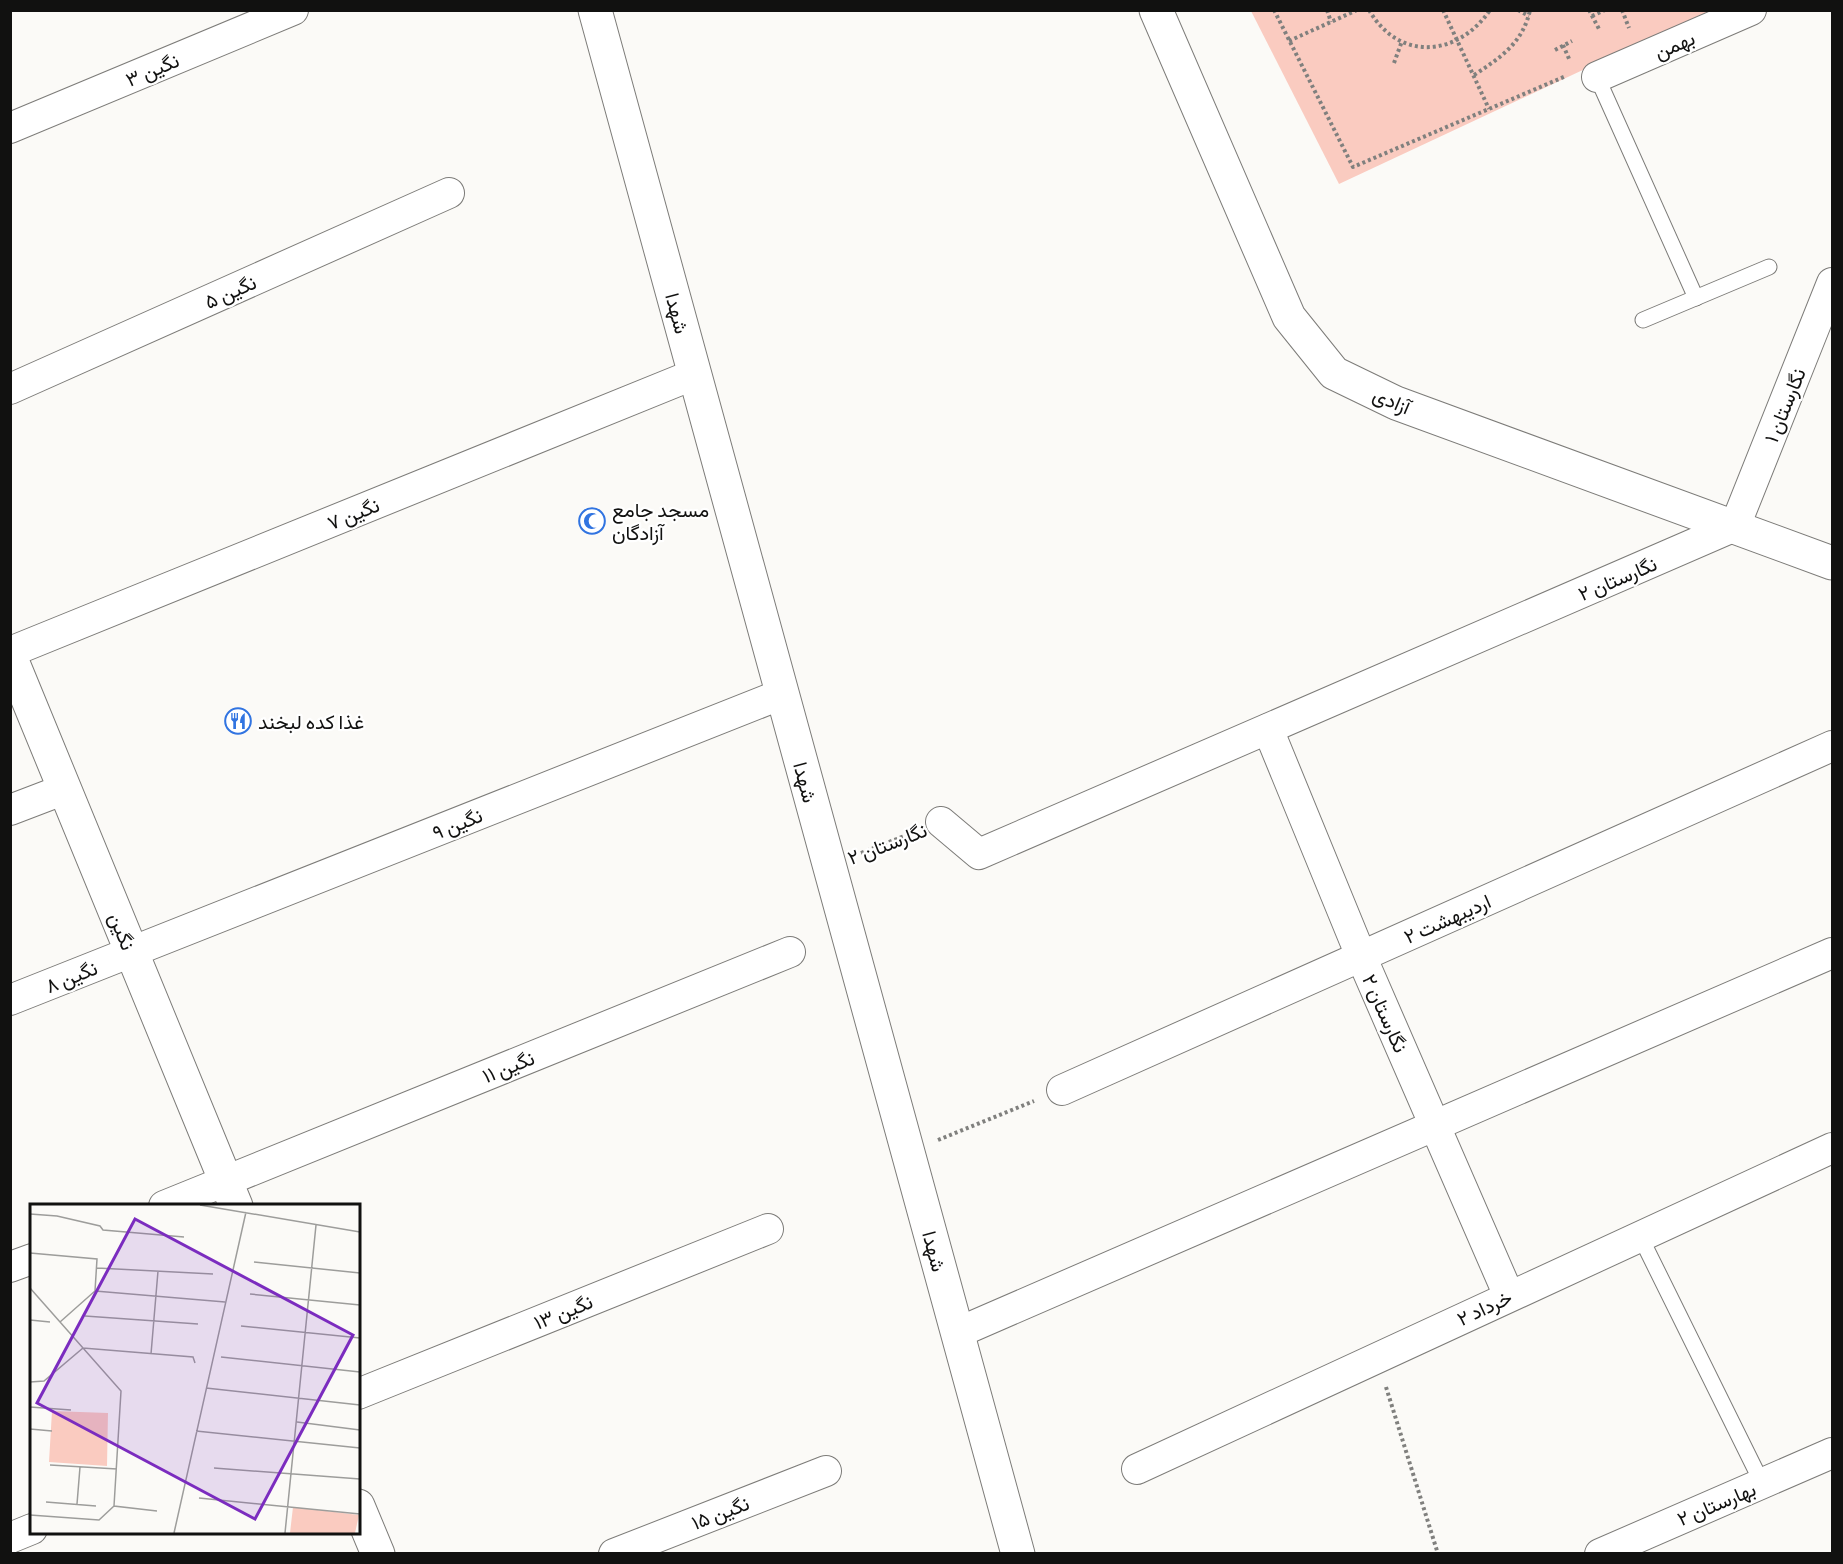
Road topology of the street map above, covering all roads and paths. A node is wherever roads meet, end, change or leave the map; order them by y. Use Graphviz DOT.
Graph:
graph roads {
  1 [pos="293,10"];
  2 [pos="595,10"];
  3 [pos="1156,10"];
  4 [pos="1274,10"];
  5 [pos="1327,10"];
  6 [pos="1357,10"];
  7 [pos="1369,10"];
  8 [pos="1443,10"];
  9 [pos="1490,10"];
  10 [pos="1518,10"];
  11 [pos="1589,10"];
  12 [pos="1605,10"];
  13 [pos="1750,10"];
  14 [pos="1530,13"];
  15 [pos="1592,16"];
  16 [pos="1331,22"];
  17 [pos="1599,29"];
  18 [pos="1289,41"];
  19 [pos="1402,41"];
  20 [pos="1572,41"];
  21 [pos="1457,42"];
  22 [pos="1555,50"];
  23 [pos="1394,63"];
  24 [pos="1586,74"];
  25 [pos="1474,75"];
  26 [pos="1489,109"];
  27 [pos="10,128"];
  28 [pos="449,193"];
  29 [pos="1769,267"];
  30 [pos="1833,283"];
  31 [pos="1696,298"];
  32 [pos="1643,320"];
  33 [pos="694,374"];
  34 [pos="10,389"];
  35 [pos="1735,526"];
  36 [pos="1833,563"];
  37 [pos="10,654"];
  38 [pos="782,694"];
  39 [pos="1268,729"];
  40 [pos="1833,746"];
  41 [pos="65,789"];
  42 [pos="10,810"];
  43 [pos="941,822"];
  44 [pos="829,865"];
  45 [pos="131,951"];
  46 [pos="790,952"];
  47 [pos="1833,953"];
  48 [pos="1361,956"];
  49 [pos="10,1000"];
  50 [pos="1062,1090"];
  51 [pos="1436,1125"];
  52 [pos="1833,1148"];
  53 [pos="908,1152"];
  54 [pos="230,1193"];
  55 [pos="174,1204"];
  56 [pos="768,1229"];
  57 [pos="1640,1236"];
  58 [pos="30,1260"];
  59 [pos="10,1267"];
  60 [pos="1509,1296"];
  61 [pos="957,1333"];
  62 [pos="1377,1357"];
  63 [pos="360,1393"];
  64 [pos="1833,1453"];
  65 [pos="1137,1469"];
  66 [pos="826,1471"];
  67 [pos="1762,1483"];
  68 [pos="360,1511"];
  69 [pos="30,1530"];
  70 [pos="10,1538"];
  71 [pos="378,1554"];
  72 [pos="614,1554"];
  73 [pos="1018,1554"];
  74 [pos="1438,1554"];
  75 [pos="1600,1554"];
  1 -- 27 [label="street, نگین ۳"];
  2 -- 33 [label="street, شهدا"];
  3 -- 35 [label="street, آزادی"];
  4 -- 18 [label="path"];
  5 -- 16 [label="path"];
  6 -- 16 [label="path"];
  7 -- 19 [label="path"];
  8 -- 21 [label="path"];
  9 -- 21 [label="path"];
  10 -- 14 [label="path"];
  11 -- 15 [label="path"];
  12 -- 15 [label="path"];
  13 -- 24 [label="street, بهمن"];
  14 -- 25 [label="path"];
  15 -- 17 [label="path"];
  16 -- 18 [label="path"];
  18 -- 26 [label="path"];
  19 -- 21 [label="path"];
  19 -- 23 [label="path"];
  20 -- 22 [label="path"];
  21 -- 25 [label="path"];
  24 -- 26 [label="path"];
  24 -- 31 [label="lane"];
  25 -- 26 [label="path"];
  28 -- 34 [label="street, نگین ۵"];
  29 -- 31 [label="lane"];
  30 -- 35 [label="street, نگارستان ۱"];
  31 -- 32 [label="lane"];
  33 -- 37 [label="street, نگین ۷"];
  33 -- 38 [label="street, شهدا"];
  35 -- 36 [label="street, آزادی"];
  35 -- 39 [label="street, نگارستان ۲"];
  37 -- 41 [label="street, نگین"];
  38 -- 44 [label="street, شهدا"];
  38 -- 45 [label="street, نگین ۹"];
  39 -- 43 [label="street, نگارستان ۲"];
  39 -- 48 [label="street, نگارستان ۲"];
  40 -- 48 [label="street, اردیبهشت ۲"];
  41 -- 42 [label="street"];
  41 -- 45 [label="street, نگین"];
  43 -- 44 [label="path, نگارستان ۲"];
  44 -- 53 [label="street, شهدا"];
  45 -- 49 [label="street, نگین ۸"];
  45 -- 54 [label="street, نگین"];
  46 -- 54 [label="street, نگین ۱۱"];
  47 -- 51 [label="street"];
  48 -- 50 [label="street, اردیبهشت ۲"];
  48 -- 51 [label="street, نگارستان ۲"];
  50 -- 53 [label="path"];
  51 -- 60 [label="street, نگارستان ۲"];
  51 -- 61 [label="street"];
  52 -- 57 [label="street, خرداد ۲"];
  53 -- 61 [label="street, شهدا"];
  54 -- 55 [label="street, نگین ۱۱"];
  56 -- 63 [label="street, نگین ۱۳"];
  57 -- 60 [label="street, خرداد ۲"];
  57 -- 67 [label="lane"];
  58 -- 59 [label="street"];
  60 -- 62 [label="street, خرداد ۲"];
  61 -- 73 [label="street, شهدا"];
  62 -- 65 [label="street, خرداد ۲"];
  62 -- 74 [label="path"];
  64 -- 67 [label="street, بهارستان ۲"];
  66 -- 72 [label="street, نگین ۱۵"];
  67 -- 75 [label="street, بهارستان ۲"];
  68 -- 71 [label="street"];
  69 -- 70 [label="street"];
}
